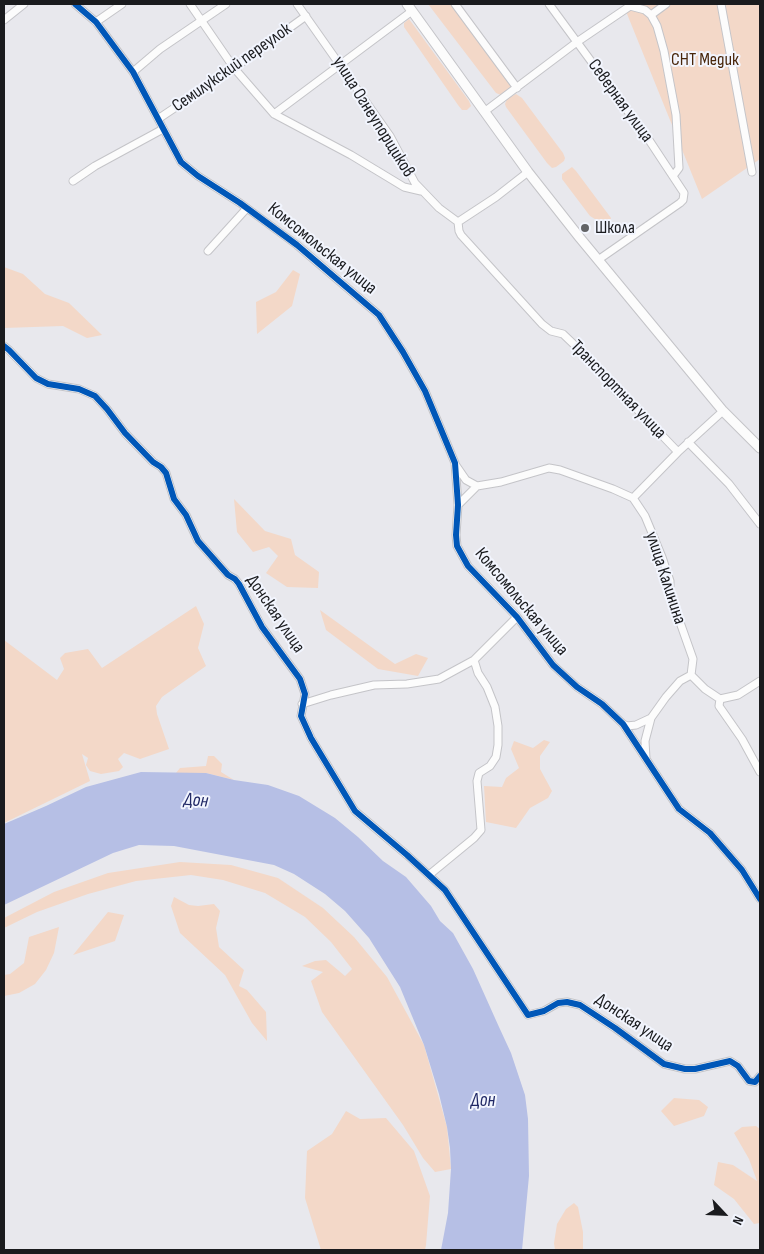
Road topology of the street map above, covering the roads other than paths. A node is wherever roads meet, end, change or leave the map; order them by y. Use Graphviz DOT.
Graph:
graph roads {
  1 [pos="24,4"];
  2 [pos="75,4"];
  3 [pos="122,4"];
  4 [pos="190,4"];
  5 [pos="226,4"];
  6 [pos="296,4"];
  7 [pos="455,4"];
  8 [pos="550,4"];
  9 [pos="666,4"];
  10 [pos="721,4"];
  11 [pos="629,5"];
  12 [pos="410,7"];
  13 [pos="651,15"];
  14 [pos="306,16"];
  15 [pos="4,20"];
  16 [pos="202,20"];
  17 [pos="96,22"];
  18 [pos="577,42"];
  19 [pos="341,64"];
  20 [pos="234,68"];
  21 [pos="133,72"];
  22 [pos="517,88"];
  23 [pos="484,112"];
  24 [pos="274,114"];
  25 [pos="158,119"];
  26 [pos="163,129"];
  27 [pos="528,172"];
  28 [pos="752,172"];
  29 [pos="673,176"];
  30 [pos="73,181"];
  31 [pos="422,191"];
  32 [pos="247,208"];
  33 [pos="458,222"];
  34 [pos="208,251"];
  35 [pos="598,260"];
  36 [pos="4,346"];
  37 [pos="723,411"];
  38 [pos="688,442"];
  39 [pos="760,448"];
  40 [pos="678,452"];
  41 [pos="455,463"];
  42 [pos="477,486"];
  43 [pos="633,498"];
  44 [pos="458,505"];
  45 [pos="760,524"];
  46 [pos="517,617"];
  47 [pos="474,660"];
  48 [pos="691,676"];
  49 [pos="760,681"];
  50 [pos="720,699"];
  51 [pos="302,704"];
  52 [pos="651,718"];
  53 [pos="623,724"];
  54 [pos="646,759"];
  55 [pos="760,772"];
  56 [pos="429,875"];
  57 [pos="760,899"];
  58 [pos="760,1076"];
  1 -- 15 [label="street"];
  2 -- 17 [label="street, Комсомольская улица"];
  3 -- 17 [label="street"];
  4 -- 16 [label="street"];
  5 -- 16 [label="street"];
  6 -- 14 [label="street, улица Огнеупорщиков"];
  7 -- 22 [label="street"];
  8 -- 18 [label="street, Северная улица"];
  9 -- 13 [label="street"];
  10 -- 28 [label="street"];
  11 -- 13 [label="street"];
  11 -- 18 [label="street"];
  12 -- 19 [label="street"];
  12 -- 23 [label="main road"];
  13 -- 29 [label="street"];
  14 -- 19 [label="street, улица Огнеупорщиков"];
  14 -- 20 [label="street, Семилукский переулок"];
  16 -- 20 [label="street"];
  16 -- 21 [label="street"];
  17 -- 21 [label="street, Комсомольская улица"];
  18 -- 22 [label="street"];
  18 -- 29 [label="street, Северная улица"];
  19 -- 24 [label="street"];
  19 -- 31 [label="street, улица Огнеупорщиков"];
  20 -- 24 [label="street"];
  20 -- 25 [label="street, Семилукский переулок"];
  21 -- 25 [label="street, Комсомольская улица"];
  22 -- 23 [label="street"];
  23 -- 27 [label="main road"];
  24 -- 31 [label="street"];
  25 -- 26 [label="street, Комсомольская улица"];
  26 -- 30 [label="street"];
  26 -- 32 [label="street, Комсомольская улица"];
  27 -- 33 [label="street"];
  27 -- 35 [label="main road"];
  29 -- 35 [label="street, Северная улица"];
  31 -- 33 [label="street, улица Огнеупорщиков"];
  32 -- 34 [label="street"];
  32 -- 41 [label="street, Комсомольская улица"];
  33 -- 40 [label="street, Транспортная улица"];
  35 -- 37 [label="main road"];
  36 -- 51 [label="street, Донская улица"];
  37 -- 38 [label="street"];
  37 -- 39 [label="main road"];
  38 -- 40 [label="street"];
  38 -- 45 [label="street"];
  40 -- 43 [label="street"];
  41 -- 42 [label="street"];
  41 -- 44 [label="street, Комсомольская улица"];
  42 -- 43 [label="street"];
  42 -- 44 [label="street"];
  43 -- 48 [label="street, улица Калинина"];
  44 -- 46 [label="street, Комсомольская улица"];
  46 -- 47 [label="street"];
  46 -- 53 [label="street, Комсомольская улица"];
  47 -- 51 [label="street"];
  47 -- 56 [label="street"];
  48 -- 50 [label="street"];
  48 -- 52 [label="street"];
  49 -- 50 [label="street"];
  50 -- 55 [label="street"];
  51 -- 56 [label="street, Донская улица"];
  52 -- 53 [label="street"];
  52 -- 54 [label="street"];
  53 -- 54 [label="street, Комсомольская улица"];
  54 -- 57 [label="street, Комсомольская улица"];
  56 -- 58 [label="street, Донская улица"];
}
